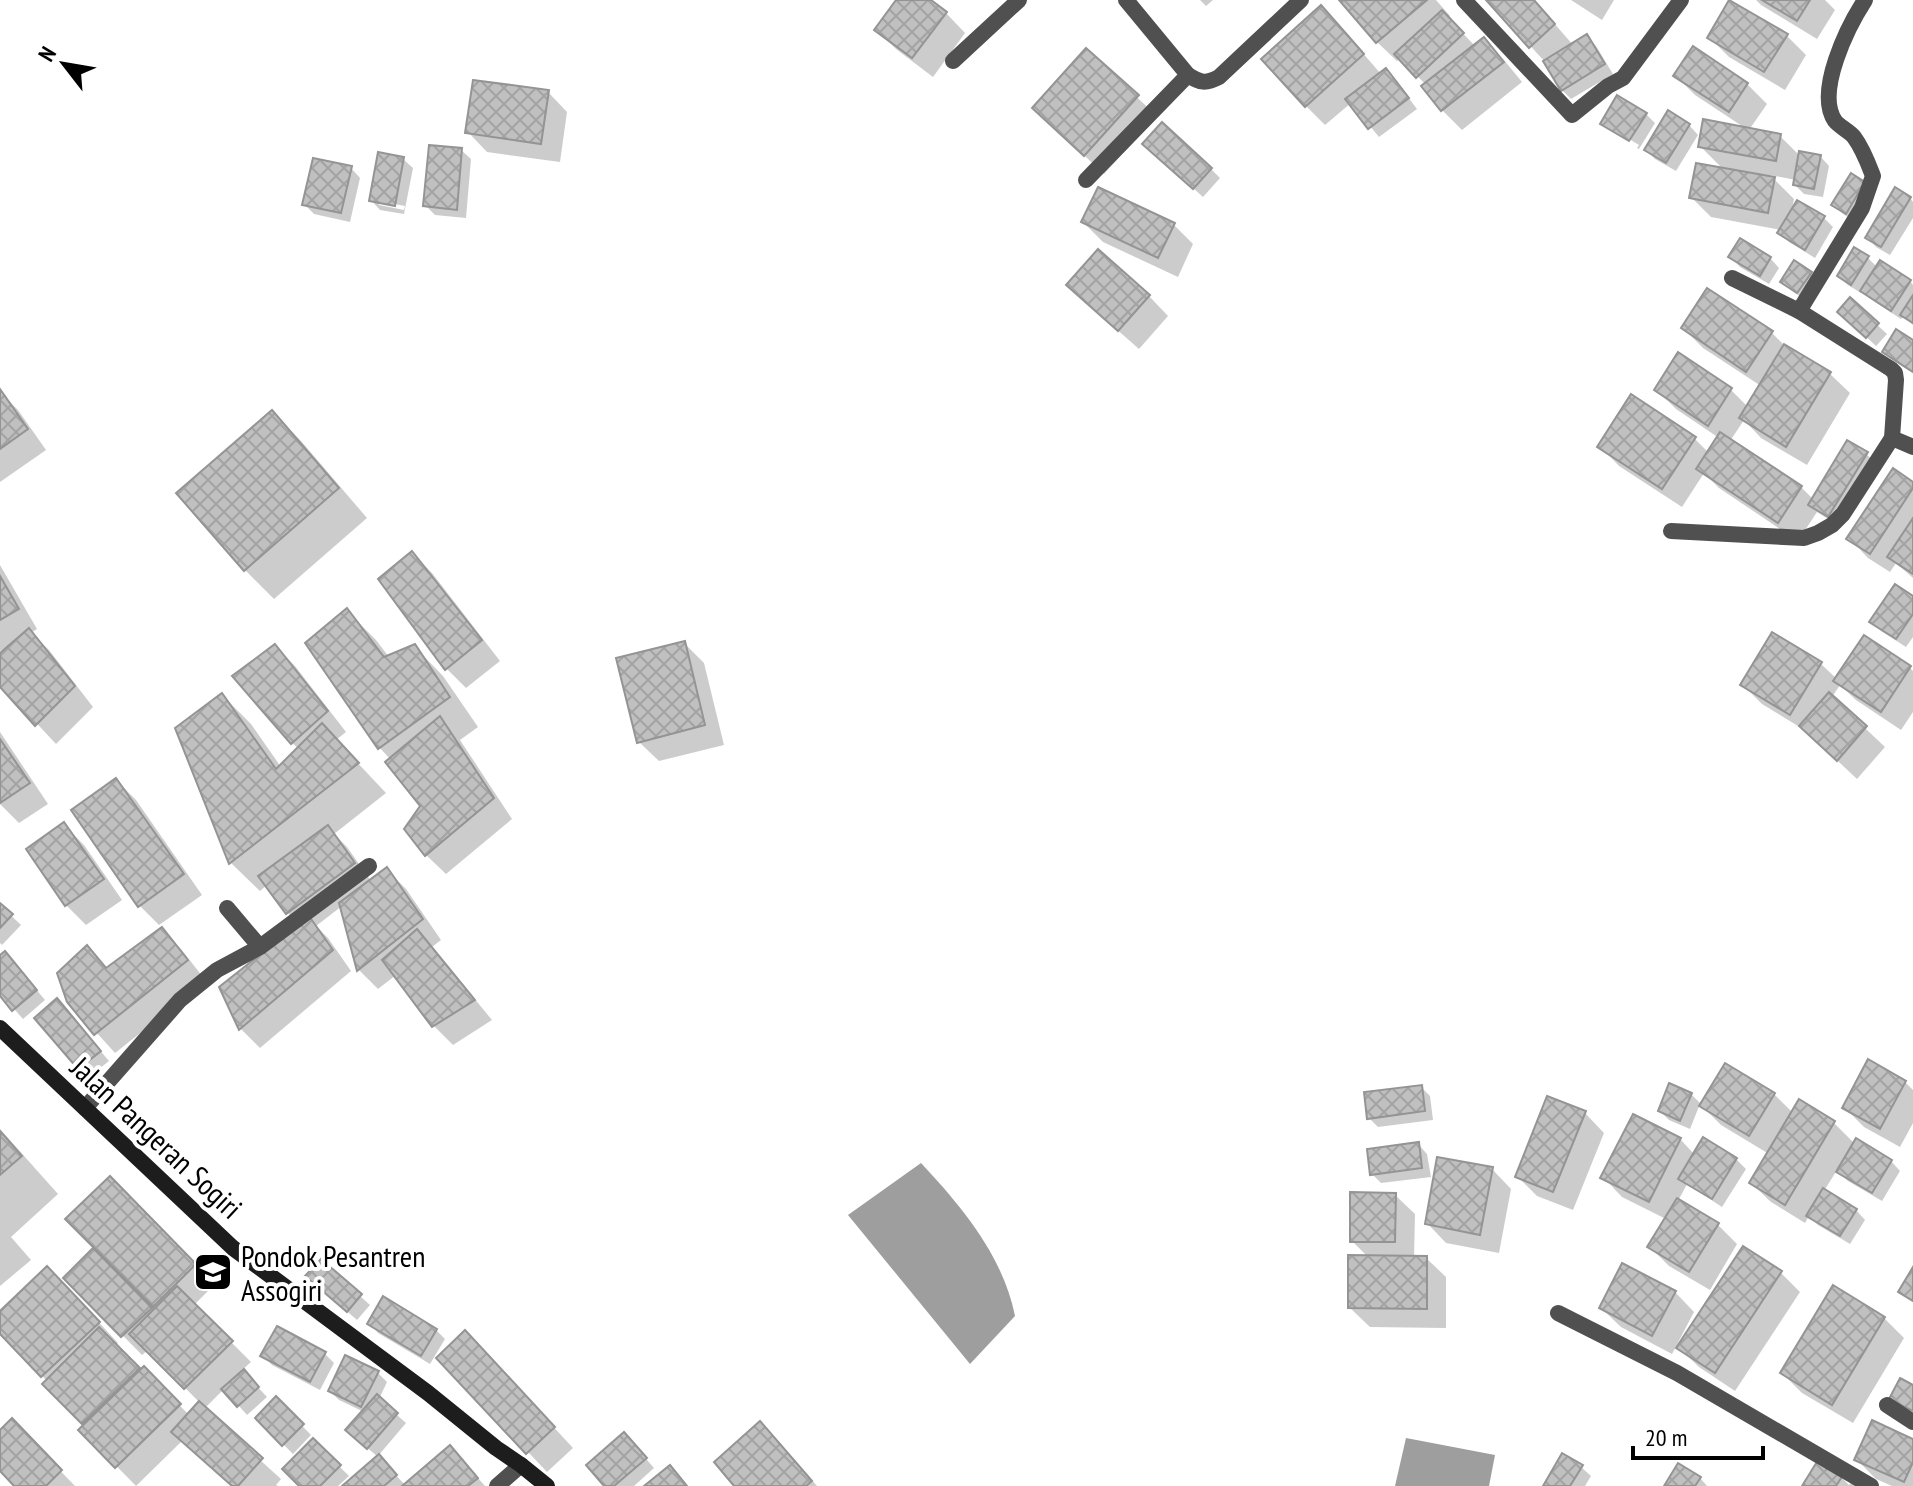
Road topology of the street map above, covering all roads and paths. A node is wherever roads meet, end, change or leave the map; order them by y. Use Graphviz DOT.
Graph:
graph roads {
  1 [pos="1019,0"];
  2 [pos="1126,0"];
  3 [pos="1301,0"];
  4 [pos="1464,0"];
  5 [pos="1681,0"];
  6 [pos="1865,0"];
  7 [pos="953,61"];
  8 [pos="1188,75"];
  9 [pos="1086,180"];
  10 [pos="1732,278"];
  11 [pos="1799,311"];
  12 [pos="1892,438"];
  13 [pos="1913,447"];
  14 [pos="1671,531"];
  15 [pos="369,866"];
  16 [pos="227,908"];
  17 [pos="260,947"];
  18 [pos="0,1028"];
  19 [pos="85,1108"];
  20 [pos="1558,1313"];
  21 [pos="1887,1405"];
  22 [pos="1913,1422"];
  23 [pos="521,1465"];
  24 [pos="497,1486"];
  25 [pos="547,1486"];
  26 [pos="1871,1486"];
  1 -- 7 [label="street"];
  2 -- 8 [label="street"];
  3 -- 8 [label="street"];
  4 -- 5 [label="street"];
  6 -- 11 [label="street"];
  8 -- 9 [label="street"];
  10 -- 11 [label="street"];
  11 -- 12 [label="street"];
  12 -- 13 [label="street"];
  12 -- 14 [label="street"];
  15 -- 17 [label="street"];
  16 -- 17 [label="street"];
  17 -- 19 [label="street"];
  18 -- 19 [label="street, Jalan Pangeran Sogiri"];
  19 -- 23 [label="street, Jalan Pangeran Sogiri"];
  20 -- 26 [label="street"];
  21 -- 22 [label="street"];
  23 -- 24 [label="street"];
  23 -- 25 [label="street, Jalan Pangeran Sogiri"];
}
